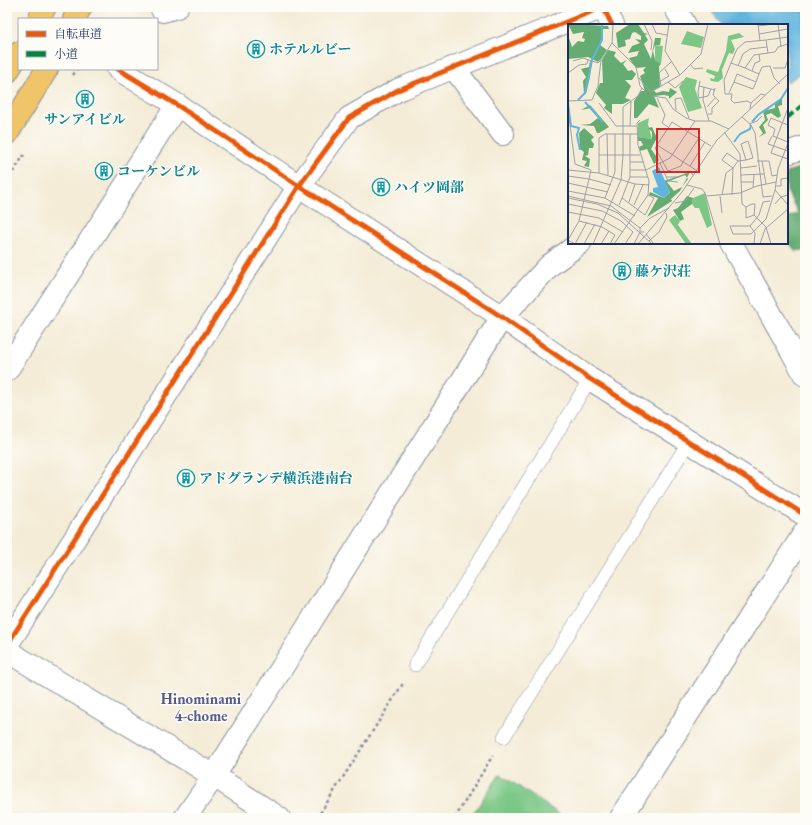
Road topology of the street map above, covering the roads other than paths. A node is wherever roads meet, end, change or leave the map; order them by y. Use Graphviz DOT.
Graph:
graph roads {
  1 [pos="45,7"];
  2 [pos="81,7"];
  3 [pos="161,7"];
  4 [pos="177,7"];
  5 [pos="675,7"];
  6 [pos="40,18"];
  7 [pos="75,18"];
  8 [pos="612,24"];
  9 [pos="684,24"];
  10 [pos="18,55"];
  11 [pos="454,68"];
  12 [pos="46,70"];
  13 [pos="120,70"];
  14 [pos="7,72"];
  15 [pos="177,105"];
  16 [pos="7,134"];
  17 [pos="503,134"];
  18 [pos="805,147"];
  19 [pos="788,153"];
  20 [pos="298,186"];
  21 [pos="579,244"];
  22 [pos="733,244"];
  23 [pos="502,317"];
  24 [pos="7,370"];
  25 [pos="805,375"];
  26 [pos="590,379"];
  27 [pos="688,442"];
  28 [pos="805,515"];
  29 [pos="805,532"];
  30 [pos="7,645"];
  31 [pos="7,651"];
  32 [pos="415,665"];
  33 [pos="504,737"];
  34 [pos="214,776"];
  35 [pos="185,818"];
  36 [pos="279,818"];
  37 [pos="621,818"];
  1 -- 6 [label="main road"];
  2 -- 7 [label="main road"];
  3 -- 4 [label="street"];
  5 -- 9 [label="street"];
  8 -- 11 [label="street"];
  10 -- 14 [label="main road"];
  11 -- 17 [label="street"];
  11 -- 20 [label="street"];
  12 -- 16 [label="main road"];
  13 -- 15 [label="street"];
  15 -- 20 [label="street"];
  15 -- 24 [label="street"];
  18 -- 19 [label="street"];
  20 -- 23 [label="street"];
  20 -- 30 [label="street"];
  21 -- 23 [label="street"];
  22 -- 25 [label="street"];
  23 -- 26 [label="street"];
  23 -- 34 [label="street"];
  26 -- 27 [label="street"];
  26 -- 32 [label="lane"];
  27 -- 28 [label="street"];
  27 -- 33 [label="lane"];
  29 -- 37 [label="street"];
  31 -- 34 [label="street"];
  34 -- 35 [label="street"];
  34 -- 36 [label="street"];
}
